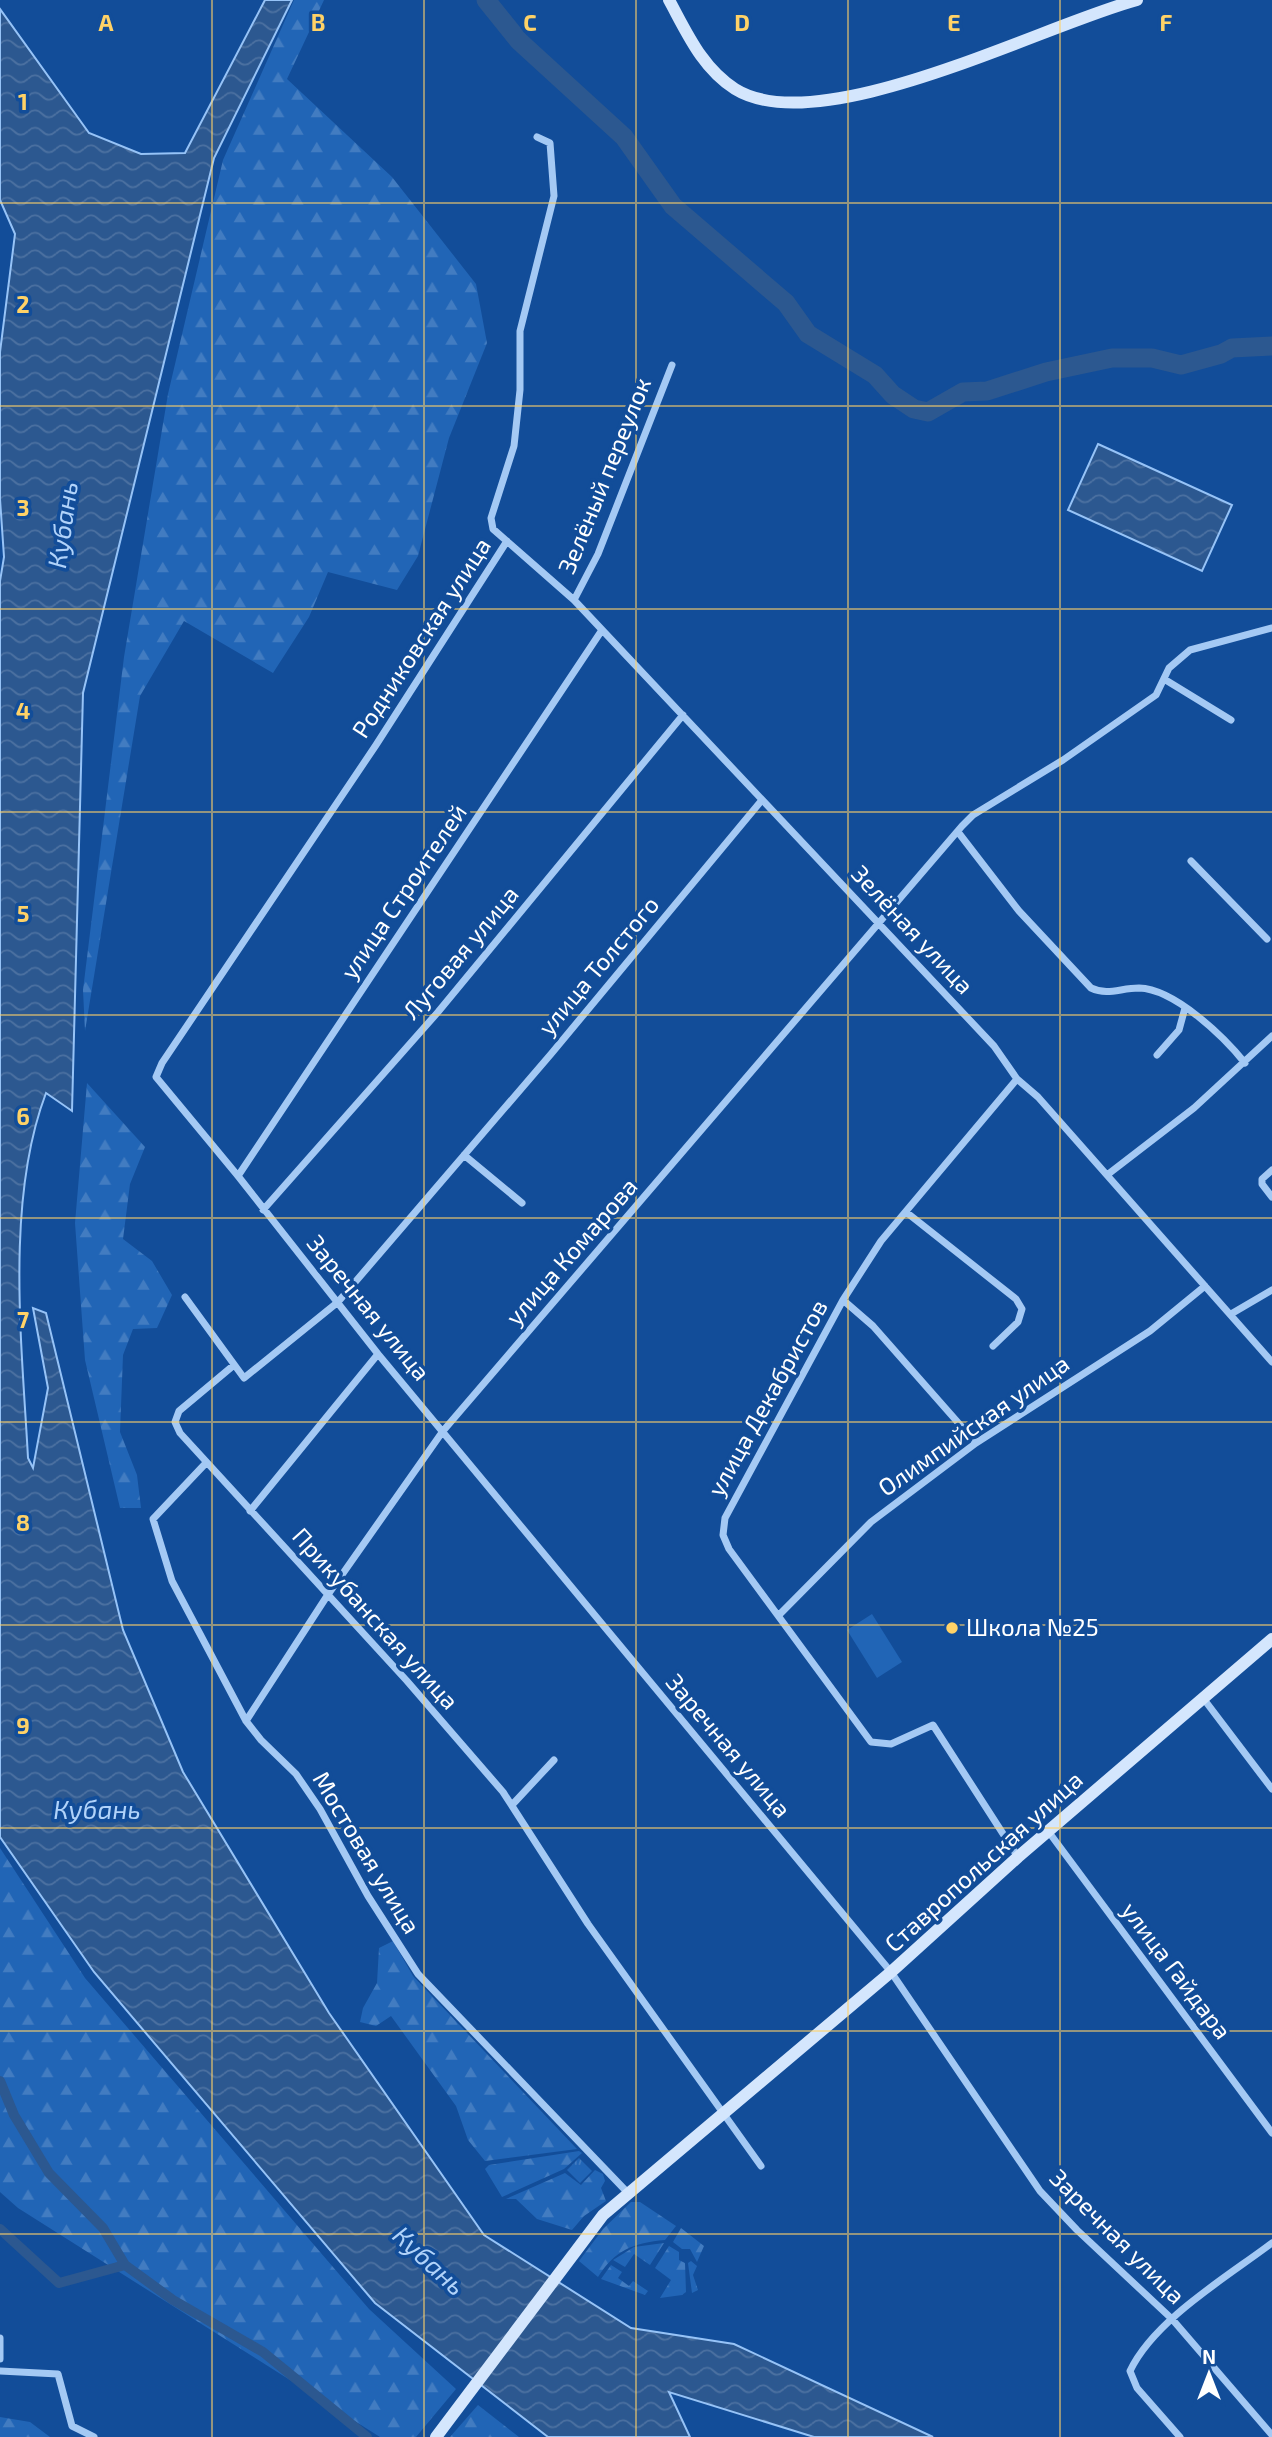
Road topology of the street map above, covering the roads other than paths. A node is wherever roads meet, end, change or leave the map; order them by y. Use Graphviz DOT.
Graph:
graph roads {
  1 [pos="669,0"];
  2 [pos="1137,0"];
  3 [pos="537,137"];
  4 [pos="671,365"];
  5 [pos="507,541"];
  6 [pos="574,600"];
  7 [pos="1272,628"];
  8 [pos="601,630"];
  9 [pos="1164,679"];
  10 [pos="683,715"];
  11 [pos="1231,720"];
  12 [pos="762,800"];
  13 [pos="958,832"];
  14 [pos="1191,861"];
  15 [pos="879,923"];
  16 [pos="1270,939"];
  17 [pos="1185,1008"];
  18 [pos="1272,1036"];
  19 [pos="1157,1055"];
  20 [pos="1245,1063"];
  21 [pos="156,1077"];
  22 [pos="1017,1079"];
  23 [pos="464,1155"];
  24 [pos="1272,1170"];
  25 [pos="1107,1175"];
  26 [pos="239,1176"];
  27 [pos="1272,1197"];
  28 [pos="523,1203"];
  29 [pos="263,1210"];
  30 [pos="906,1212"];
  31 [pos="1205,1286"];
  32 [pos="1272,1290"];
  33 [pos="185,1297"];
  34 [pos="843,1300"];
  35 [pos="338,1302"];
  36 [pos="1231,1314"];
  37 [pos="993,1346"];
  38 [pos="378,1354"];
  39 [pos="1272,1362"];
  40 [pos="234,1365"];
  41 [pos="443,1430"];
  42 [pos="976,1443"];
  43 [pos="205,1464"];
  44 [pos="250,1511"];
  45 [pos="327,1596"];
  46 [pos="779,1615"];
  47 [pos="1272,1639"];
  48 [pos="1203,1698"];
  49 [pos="246,1721"];
  50 [pos="554,1760"];
  51 [pos="1272,1789"];
  52 [pos="512,1805"];
  53 [pos="1048,1831"];
  54 [pos="1017,1857"];
  55 [pos="891,1972"];
  56 [pos="723,2115"];
  57 [pos="1272,2133"];
  58 [pos="761,2166"];
  59 [pos="628,2193"];
  60 [pos="1272,2243"];
  61 [pos="1172,2319"];
  62 [pos="0,2338"];
  63 [pos="0,2359"];
  64 [pos="0,2371"];
  65 [pos="1272,2434"];
  66 [pos="94,2437"];
  67 [pos="436,2437"];
  68 [pos="1180,2437"];
  1 -- 2 [label="main road"];
  3 -- 5 [label="street, Родниковская улица"];
  4 -- 6 [label="street, Зелёный переулок"];
  5 -- 6 [label="street, Зелёная улица"];
  5 -- 21 [label="street, Родниковская улица"];
  6 -- 8 [label="street, Зелёная улица"];
  7 -- 9 [label="street, улица Комарова"];
  8 -- 10 [label="street, Зелёная улица"];
  8 -- 26 [label="street, улица Строителей"];
  9 -- 11 [label="street"];
  9 -- 13 [label="street, улица Комарова"];
  10 -- 12 [label="street, Зелёная улица"];
  10 -- 29 [label="street, Луговая улица"];
  12 -- 15 [label="street, Зелёная улица"];
  12 -- 23 [label="street, улица Толстого"];
  13 -- 15 [label="street, улица Комарова"];
  13 -- 17 [label="street"];
  14 -- 16 [label="street"];
  15 -- 22 [label="street, Зелёная улица"];
  15 -- 41 [label="street, улица Комарова"];
  17 -- 19 [label="street"];
  17 -- 20 [label="street"];
  18 -- 20 [label="street"];
  20 -- 25 [label="street"];
  21 -- 26 [label="street, Заречная улица"];
  22 -- 25 [label="street, Зелёная улица"];
  22 -- 30 [label="street, улица Декабристов"];
  23 -- 28 [label="street"];
  23 -- 35 [label="street, улица Толстого"];
  24 -- 27 [label="street"];
  25 -- 31 [label="street, Зелёная улица"];
  26 -- 29 [label="street, Заречная улица"];
  29 -- 35 [label="street, Заречная улица"];
  30 -- 34 [label="street, улица Декабристов"];
  30 -- 37 [label="street"];
  31 -- 36 [label="street, Зелёная улица"];
  31 -- 42 [label="street, Олимпийская улица"];
  32 -- 36 [label="street"];
  33 -- 40 [label="street"];
  34 -- 42 [label="street"];
  34 -- 46 [label="street, улица Декабристов"];
  35 -- 38 [label="street, Заречная улица"];
  35 -- 40 [label="street, улица Толстого"];
  36 -- 39 [label="street, Зелёная улица"];
  38 -- 41 [label="street, Заречная улица"];
  38 -- 44 [label="street"];
  40 -- 43 [label="street, Прикубанская улица"];
  41 -- 45 [label="street, улица Комарова"];
  41 -- 55 [label="street, Заречная улица"];
  42 -- 46 [label="street, Олимпийская улица"];
  43 -- 44 [label="street, Прикубанская улица"];
  43 -- 49 [label="street, Мостовая улица"];
  44 -- 45 [label="street, Прикубанская улица"];
  45 -- 49 [label="street, улица Комарова"];
  45 -- 52 [label="street, Прикубанская улица"];
  46 -- 54 [label="street, улица Декабристов"];
  47 -- 48 [label="main road, Ставропольская улица"];
  48 -- 51 [label="street"];
  48 -- 53 [label="main road, Ставропольская улица"];
  49 -- 59 [label="street, Мостовая улица"];
  50 -- 52 [label="street"];
  52 -- 56 [label="street, Прикубанская улица"];
  53 -- 54 [label="main road, Ставропольская улица"];
  53 -- 57 [label="street, улица Гайдара"];
  54 -- 55 [label="main road, Ставропольская улица"];
  55 -- 56 [label="main road, Ставропольская улица"];
  55 -- 61 [label="street, Заречная улица"];
  56 -- 58 [label="street"];
  56 -- 59 [label="main road, Ставропольская улица"];
  59 -- 67 [label="main road, Ставропольская улица"];
  60 -- 61 [label="street"];
  61 -- 65 [label="street, Заречная улица"];
  61 -- 68 [label="street"];
  62 -- 63 [label="street"];
  64 -- 66 [label="street"];
}
